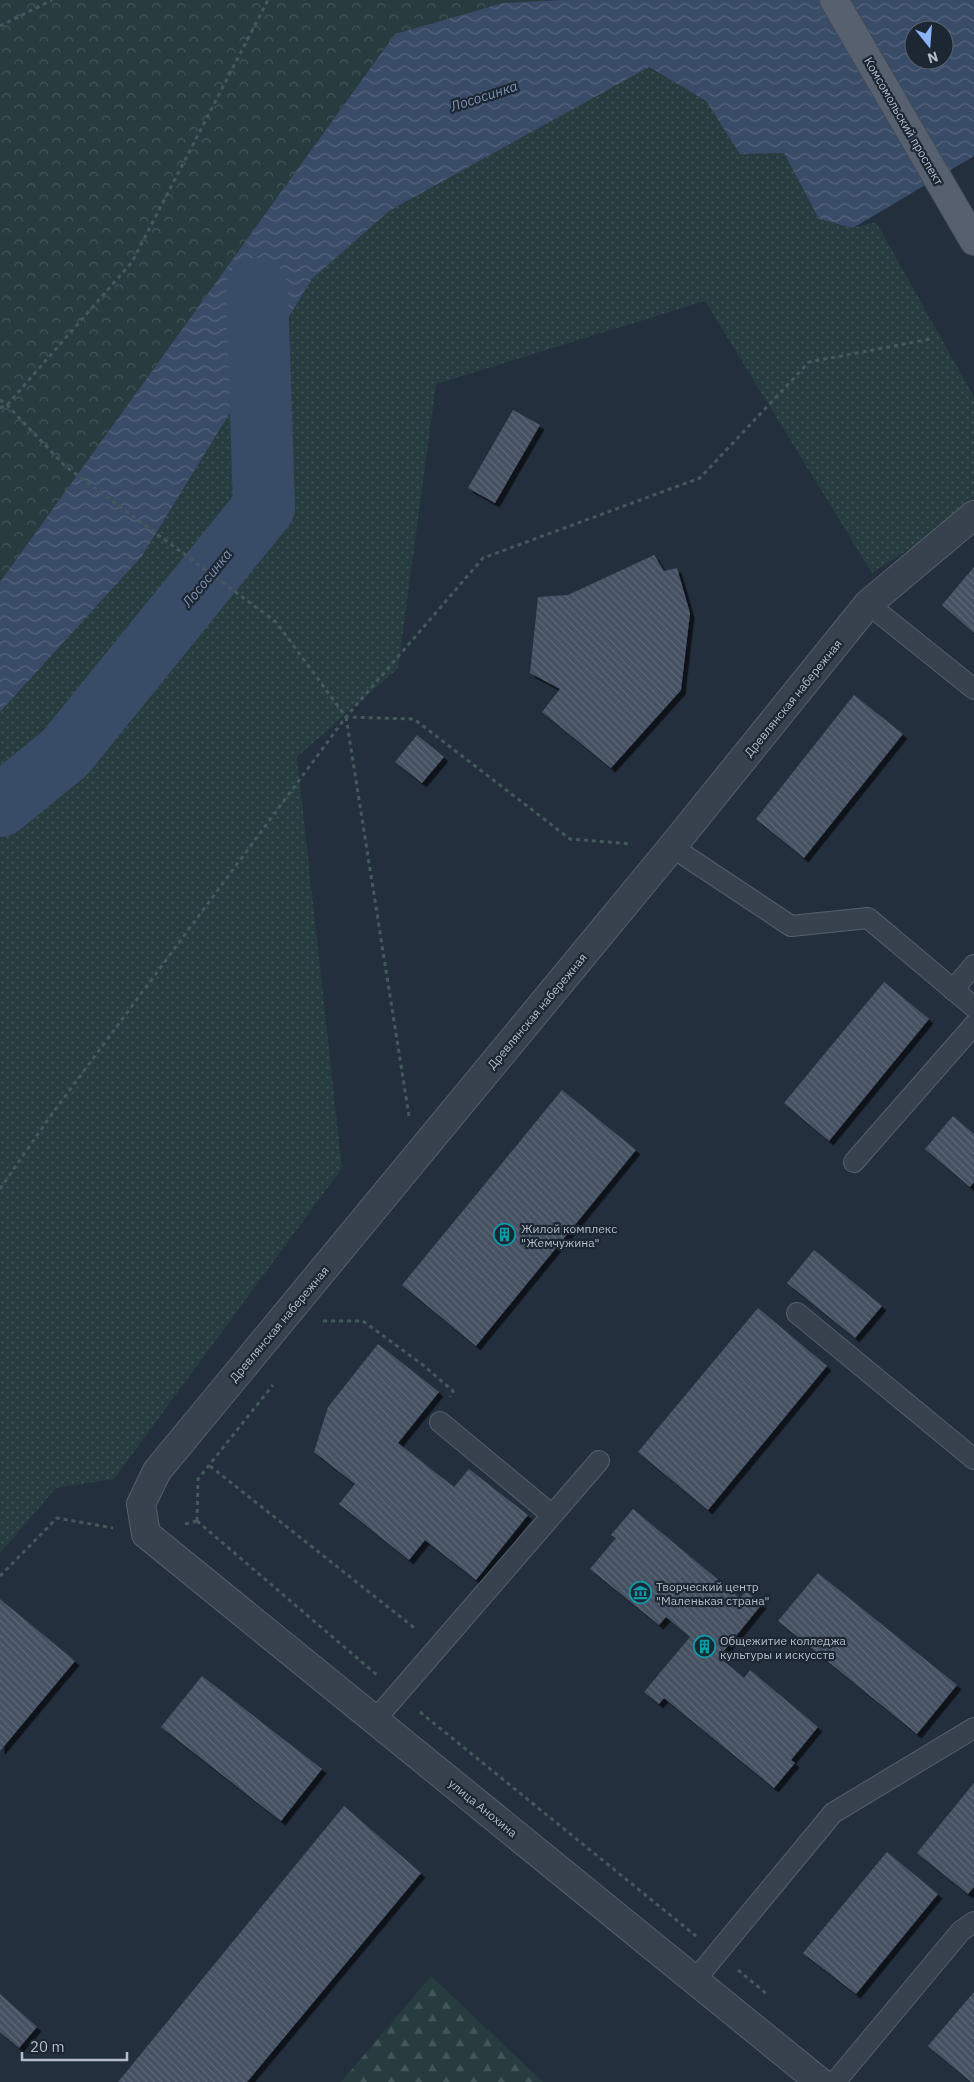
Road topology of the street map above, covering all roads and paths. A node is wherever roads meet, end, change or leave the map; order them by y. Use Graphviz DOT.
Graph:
graph roads {
  1 [pos="52,0"];
  2 [pos="268,0"];
  3 [pos="834,0"];
  4 [pos="0,26"];
  5 [pos="974,241"];
  6 [pos="931,339"];
  7 [pos="0,400"];
  8 [pos="8,404"];
  9 [pos="0,408"];
  10 [pos="974,516"];
  11 [pos="868,604"];
  12 [pos="974,689"];
  13 [pos="346,717"];
  14 [pos="672,847"];
  15 [pos="974,965"];
  16 [pos="953,990"];
  17 [pos="974,1007"];
  18 [pos="974,1025"];
  19 [pos="416,1158"];
  20 [pos="854,1162"];
  21 [pos="0,1189"];
  22 [pos="797,1313"];
  23 [pos="318,1328"];
  24 [pos="276,1382"];
  25 [pos="440,1422"];
  26 [pos="974,1459"];
  27 [pos="599,1461"];
  28 [pos="210,1466"];
  29 [pos="551,1514"];
  30 [pos="197,1521"];
  31 [pos="146,1534"];
  32 [pos="0,1576"];
  33 [pos="438,1645"];
  34 [pos="398,1694"];
  35 [pos="375,1720"];
  36 [pos="974,1728"];
  37 [pos="974,1922"];
  38 [pos="716,1952"];
  39 [pos="695,1980"];
  40 [pos="776,2002"];
  41 [pos="820,2082"];
  42 [pos="835,2082"];
  1 -- 4 [label="path"];
  2 -- 8 [label="path"];
  3 -- 5 [label="main road, Комсомольский проспект"];
  6 -- 13 [label="path"];
  7 -- 8 [label="path"];
  8 -- 9 [label="path"];
  8 -- 13 [label="path"];
  10 -- 11 [label="street, Древлянская набережная"];
  11 -- 12 [label="lane"];
  11 -- 14 [label="street, Древлянская набережная"];
  13 -- 14 [label="path"];
  13 -- 19 [label="path"];
  13 -- 21 [label="path"];
  14 -- 16 [label="lane"];
  14 -- 19 [label="street, Древлянская набережная"];
  15 -- 16 [label="lane"];
  16 -- 17 [label="lane"];
  18 -- 20 [label="lane"];
  19 -- 31 [label="street, Древлянская набережная"];
  22 -- 26 [label="lane"];
  23 -- 25 [label="path"];
  24 -- 28 [label="path"];
  25 -- 29 [label="lane"];
  27 -- 29 [label="lane"];
  28 -- 30 [label="path"];
  28 -- 33 [label="path"];
  29 -- 33 [label="lane"];
  30 -- 31 [label="path"];
  30 -- 34 [label="path"];
  31 -- 32 [label="path"];
  31 -- 35 [label="street, улица Анохина"];
  33 -- 34 [label="lane"];
  34 -- 35 [label="lane"];
  34 -- 38 [label="path"];
  35 -- 39 [label="street, улица Анохина"];
  36 -- 38 [label="lane"];
  37 -- 42 [label="lane"];
  38 -- 39 [label="lane"];
  38 -- 40 [label="path"];
  39 -- 41 [label="street, улица Анохина"];
}
